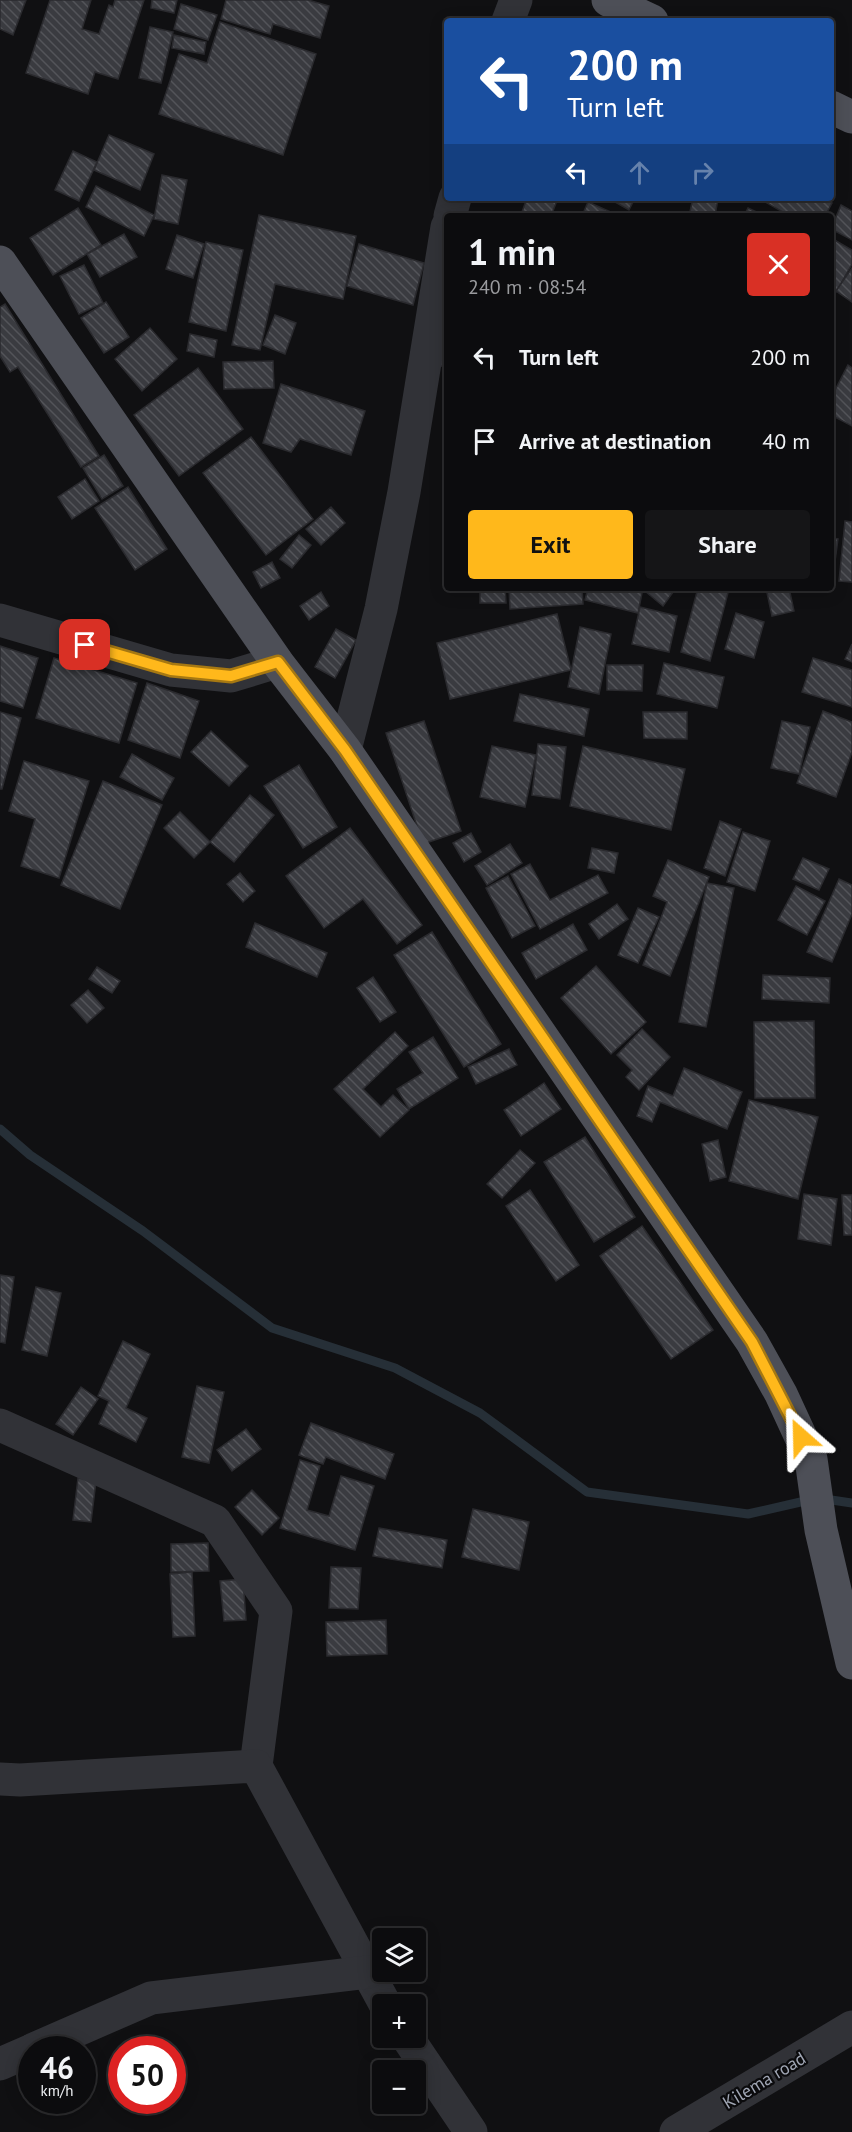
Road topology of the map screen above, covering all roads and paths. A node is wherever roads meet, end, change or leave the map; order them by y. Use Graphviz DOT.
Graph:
graph roads {
  1 [pos="516,0"];
  2 [pos="608,0"];
  3 [pos="509,18"];
  4 [pos="646,18"];
  5 [pos="834,108"];
  6 [pos="852,117"];
  7 [pos="444,245"];
  8 [pos="0,262"];
  9 [pos="0,620"];
  10 [pos="278,662"];
  11 [pos="345,750"];
  12 [pos="0,1425"];
  13 [pos="852,1663"];
  14 [pos="256,1766"];
  15 [pos="0,1779"];
  16 [pos="368,1972"];
  17 [pos="380,1994"];
  18 [pos="852,2027"];
  19 [pos="65,2036"];
  20 [pos="414,2048"];
  21 [pos="18,2056"];
  22 [pos="0,2064"];
  23 [pos="471,2132"];
  24 [pos="676,2132"];
  1 -- 3 [label="street"];
  2 -- 4 [label="main road"];
  5 -- 6 [label="main road"];
  7 -- 11 [label="street"];
  8 -- 10 [label="main road"];
  9 -- 10 [label="street"];
  10 -- 11 [label="main road"];
  11 -- 13 [label="main road"];
  12 -- 14 [label="street"];
  14 -- 15 [label="street"];
  14 -- 16 [label="street"];
  16 -- 17 [label="street"];
  16 -- 19 [label="street"];
  18 -- 24 [label="street, Kilema road"];
  20 -- 23 [label="street"];
  21 -- 22 [label="street"];
}
